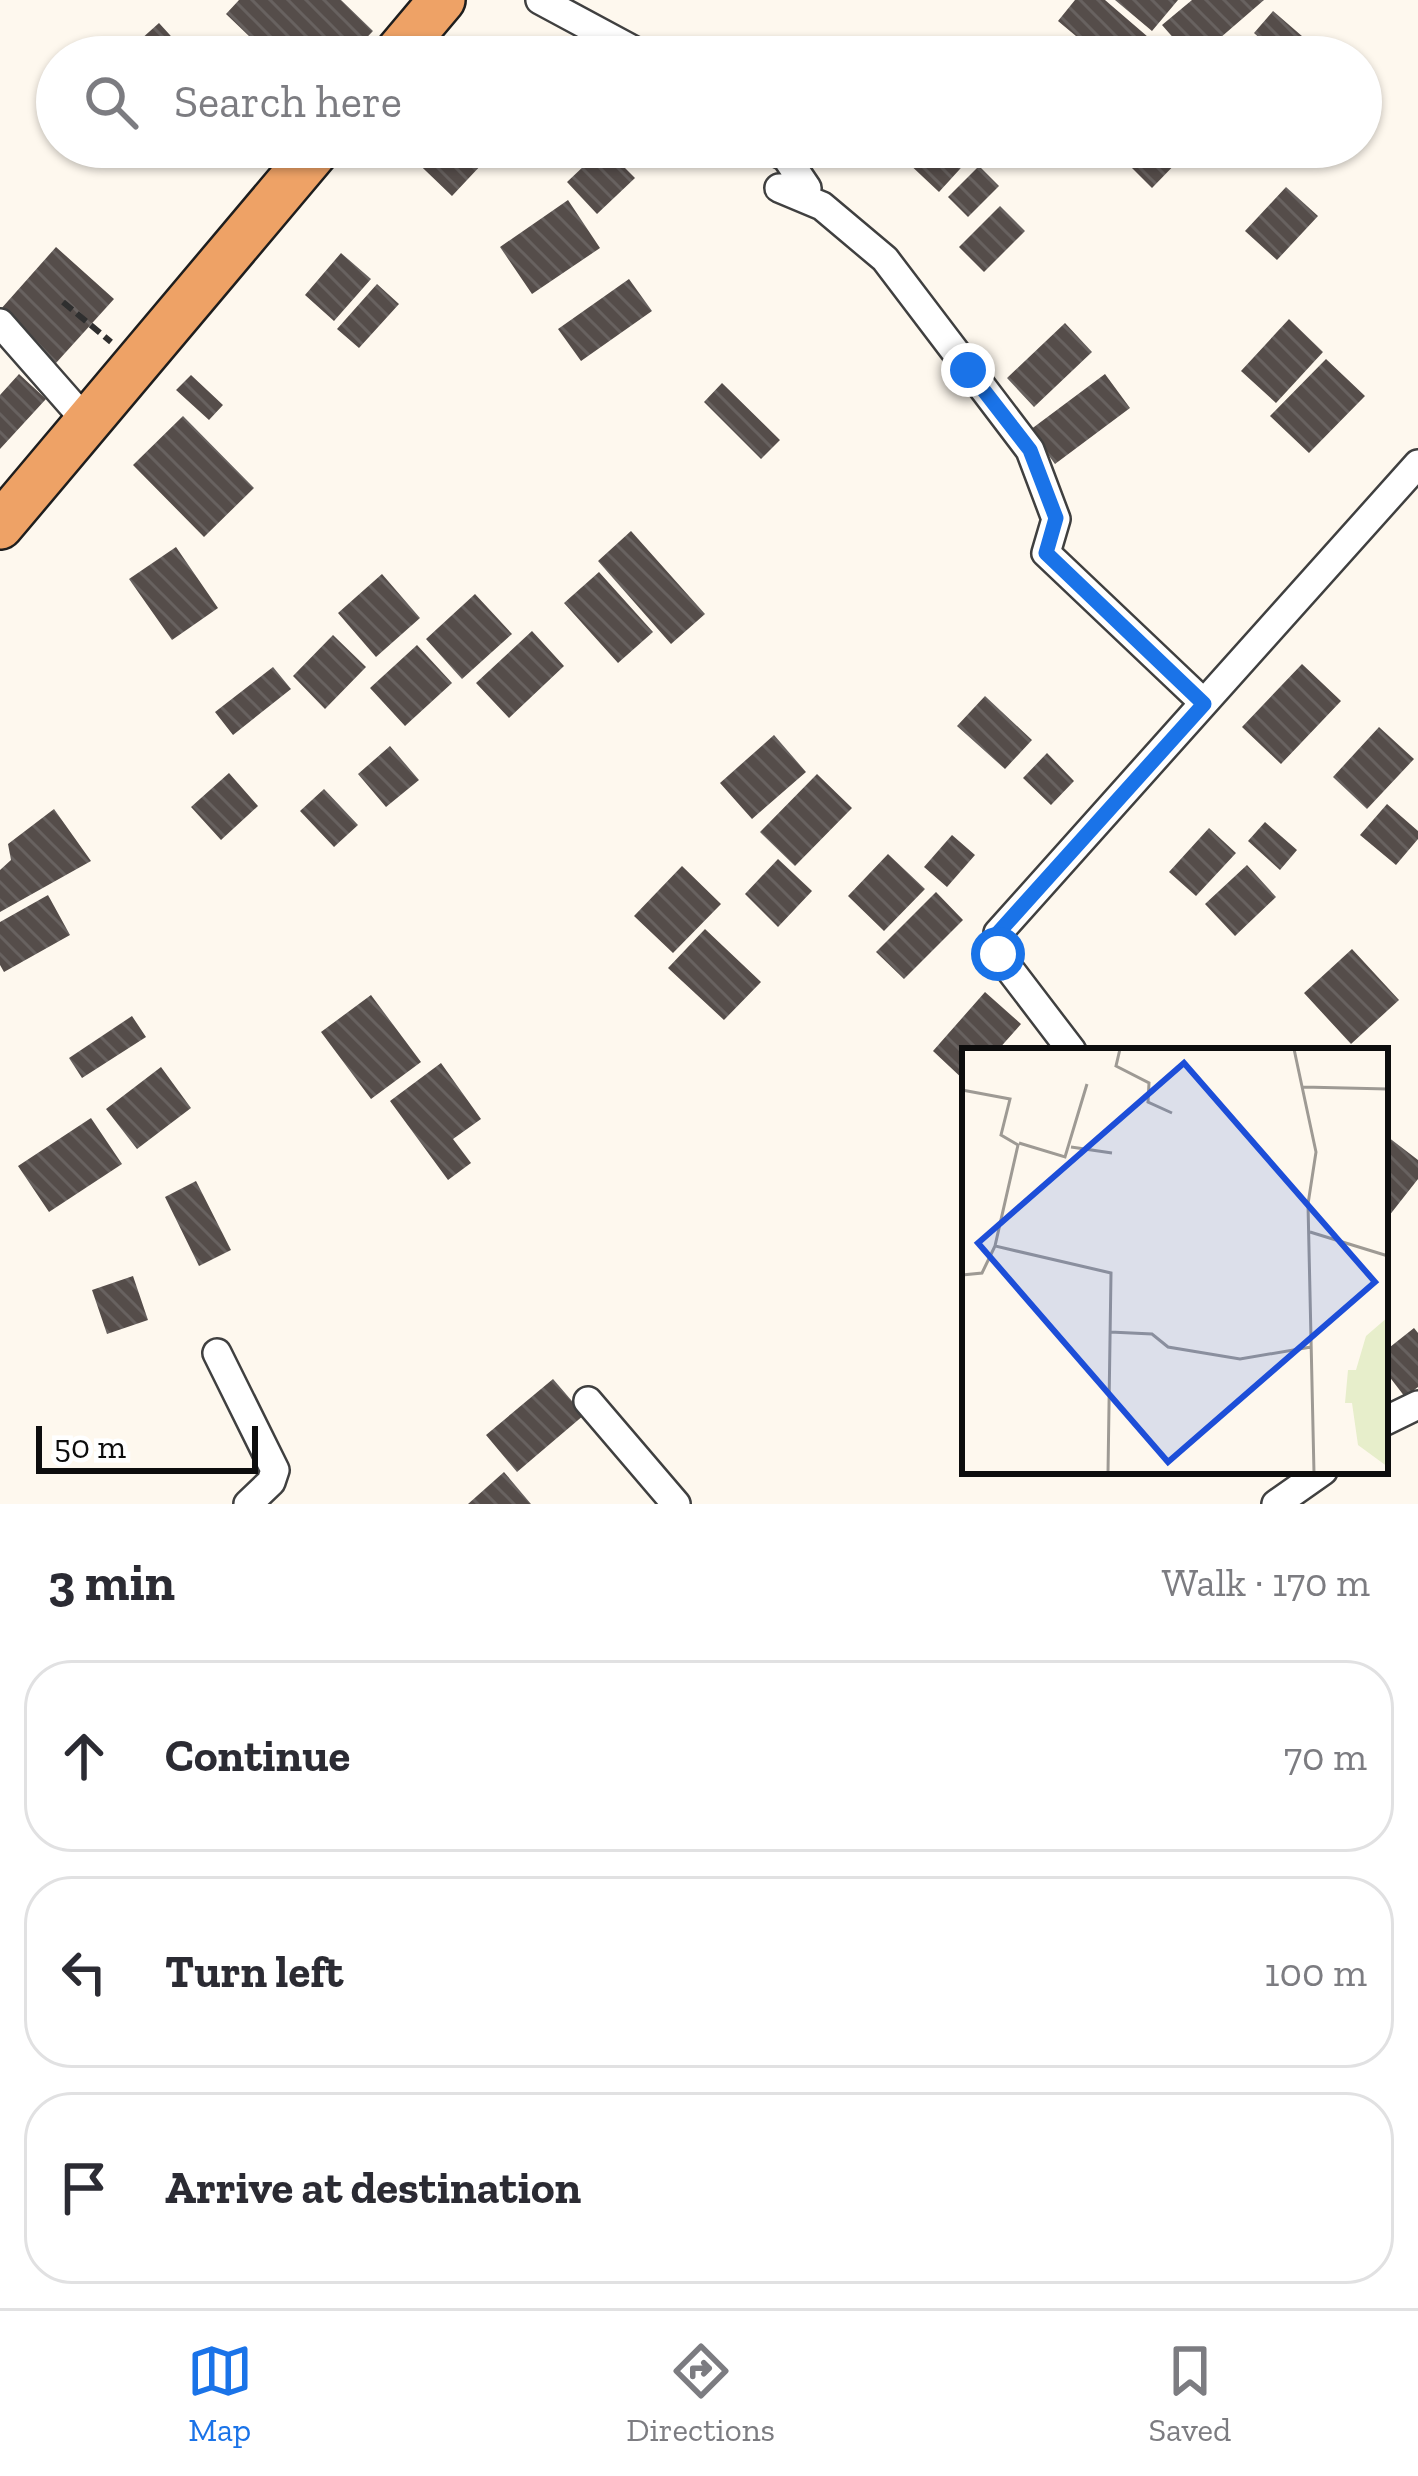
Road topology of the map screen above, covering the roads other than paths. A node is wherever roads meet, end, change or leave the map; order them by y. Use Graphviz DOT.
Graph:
graph roads {
  1 [pos="442,0"];
  2 [pos="540,0"];
  3 [pos="412,36"];
  4 [pos="607,36"];
  5 [pos="301,168"];
  6 [pos="793,168"];
  7 [pos="0,323"];
  8 [pos="87,422"];
  9 [pos="1418,464"];
  10 [pos="0,526"];
  11 [pos="1204,704"];
  12 [pos="1070,1048"];
  13 [pos="217,1353"];
  14 [pos="588,1401"];
  15 [pos="1418,1406"];
  16 [pos="1388,1420"];
  17 [pos="1319,1474"];
  18 [pos="248,1504"];
  19 [pos="676,1504"];
  20 [pos="1276,1504"];
  1 -- 3 [label="highway"];
  2 -- 4 [label="street"];
  5 -- 8 [label="highway"];
  6 -- 11 [label="street"];
  7 -- 8 [label="street"];
  8 -- 10 [label="highway"];
  9 -- 11 [label="street"];
  11 -- 12 [label="street"];
  13 -- 18 [label="street"];
  14 -- 19 [label="street"];
  15 -- 16 [label="street"];
  17 -- 20 [label="street"];
}
